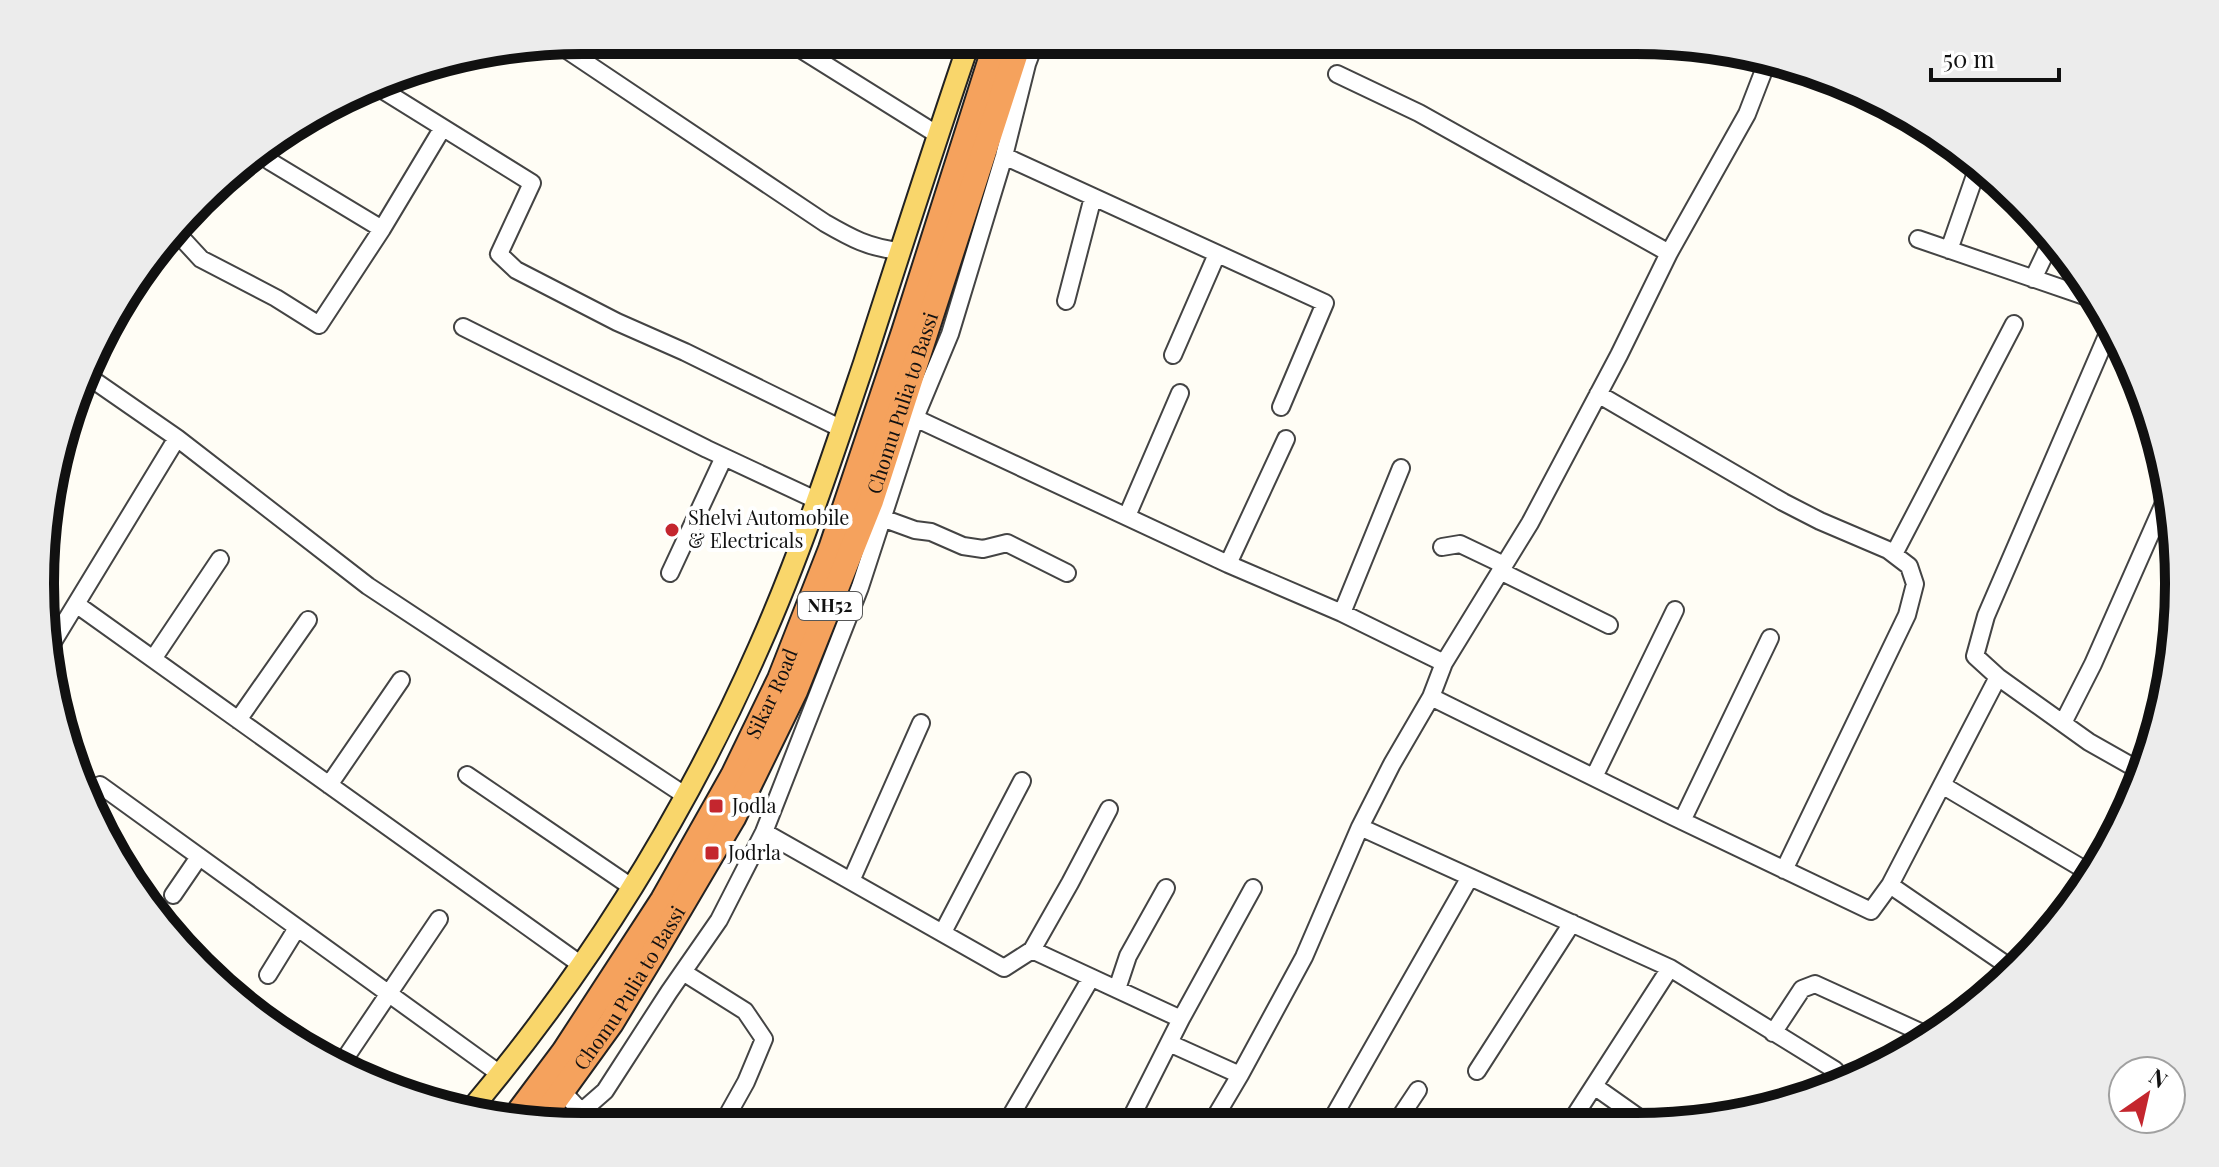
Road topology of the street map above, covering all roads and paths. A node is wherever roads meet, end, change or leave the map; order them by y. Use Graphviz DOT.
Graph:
graph roads {
  1 [pos="573,54"];
  2 [pos="808,54"];
  3 [pos="965,54"];
  4 [pos="993,54"];
  5 [pos="1015,54"];
  6 [pos="1031,54"];
  7 [pos="1763,70"];
  8 [pos="1337,74"];
  9 [pos="386,92"];
  10 [pos="442,129"];
  11 [pos="938,135"];
  12 [pos="1004,156"];
  13 [pos="268,158"];
  14 [pos="1975,177"];
  15 [pos="1093,197"];
  16 [pos="382,229"];
  17 [pos="182,238"];
  18 [pos="1918,239"];
  19 [pos="1949,250"];
  20 [pos="2047,250"];
  21 [pos="900,251"];
  22 [pos="1669,253"];
  23 [pos="1217,254"];
  24 [pos="2033,279"];
  25 [pos="2079,294"];
  26 [pos="1066,301"];
  27 [pos="2014,324"];
  28 [pos="463,327"];
  29 [pos="2105,340"];
  30 [pos="1173,355"];
  31 [pos="94,381"];
  32 [pos="1180,393"];
  33 [pos="1598,394"];
  34 [pos="1281,407"];
  35 [pos="915,418"];
  36 [pos="842,429"];
  37 [pos="177,438"];
  38 [pos="1286,439"];
  39 [pos="724,457"];
  40 [pos="1401,468"];
  41 [pos="816,500"];
  42 [pos="2160,513"];
  43 [pos="1127,516"];
  44 [pos="882,518"];
  45 [pos="1442,547"];
  46 [pos="1894,554"];
  47 [pos="220,559"];
  48 [pos="1228,564"];
  49 [pos="1502,568"];
  50 [pos="670,573"];
  51 [pos="1067,573"];
  52 [pos="76,604"];
  53 [pos="1675,610"];
  54 [pos="1342,613"];
  55 [pos="308,620"];
  56 [pos="1609,625"];
  57 [pos="57,635"];
  58 [pos="1770,638"];
  59 [pos="153,659"];
  60 [pos="1444,663"];
  61 [pos="1998,677"];
  62 [pos="401,680"];
  63 [pos="1431,697"];
  64 [pos="238,720"];
  65 [pos="921,723"];
  66 [pos="2063,723"];
  67 [pos="2132,767"];
  68 [pos="467,775"];
  69 [pos="1594,777"];
  70 [pos="1022,781"];
  71 [pos="100,785"];
  72 [pos="329,785"];
  73 [pos="1942,785"];
  74 [pos="686,796"];
  75 [pos="1109,809"];
  76 [pos="1682,821"];
  77 [pos="1360,827"];
  78 [pos="764,832"];
  79 [pos="199,857"];
  80 [pos="2082,868"];
  81 [pos="1784,870"];
  82 [pos="1470,877"];
  83 [pos="851,881"];
  84 [pos="1890,885"];
  85 [pos="633,888"];
  86 [pos="1166,888"];
  87 [pos="1253,888"];
  88 [pos="173,895"];
  89 [pos="439,919"];
  90 [pos="1572,923"];
  91 [pos="297,928"];
  92 [pos="943,932"];
  93 [pos="1032,950"];
  94 [pos="2004,963"];
  95 [pos="580,964"];
  96 [pos="1670,968"];
  97 [pos="683,972"];
  98 [pos="268,975"];
  99 [pos="1091,978"];
  100 [pos="1117,989"];
  101 [pos="388,994"];
  102 [pos="1181,1019"];
  103 [pos="1918,1031"];
  104 [pos="1773,1033"];
  105 [pos="1169,1043"];
  106 [pos="346,1057"];
  107 [pos="1477,1071"];
  108 [pos="500,1074"];
  109 [pos="1836,1074"];
  110 [pos="1240,1075"];
  111 [pos="1594,1086"];
  112 [pos="1418,1090"];
  113 [pos="562,1091"];
  114 [pos="477,1102"];
  115 [pos="521,1109"];
  116 [pos="583,1111"];
  117 [pos="547,1112"];
  118 [pos="729,1113"];
  119 [pos="1012,1113"];
  120 [pos="1134,1113"];
  121 [pos="1218,1113"];
  122 [pos="1336,1113"];
  123 [pos="1403,1113"];
  124 [pos="1576,1113"];
  125 [pos="1632,1113"];
  1 -- 21 [label="street"];
  2 -- 11 [label="street"];
  3 -- 11 [label="main road"];
  4 -- 115 [label="highway, Sikar Road / NH52"];
  5 -- 113 [label="highway, Chomu Pulia to Bassi / NH52"];
  6 -- 12 [label="street"];
  7 -- 22 [label="street"];
  8 -- 22 [label="street"];
  9 -- 10 [label="street"];
  10 -- 16 [label="street"];
  10 -- 36 [label="street"];
  11 -- 21 [label="main road"];
  12 -- 15 [label="street"];
  12 -- 35 [label="street"];
  13 -- 16 [label="street"];
  14 -- 19 [label="street"];
  15 -- 23 [label="street"];
  15 -- 26 [label="street"];
  16 -- 17 [label="street"];
  18 -- 19 [label="street"];
  19 -- 24 [label="street"];
  20 -- 24 [label="street"];
  21 -- 36 [label="main road"];
  22 -- 33 [label="street"];
  23 -- 30 [label="street"];
  23 -- 34 [label="street"];
  24 -- 25 [label="street"];
  27 -- 46 [label="street"];
  28 -- 39 [label="street"];
  29 -- 61 [label="street"];
  31 -- 37 [label="street"];
  32 -- 43 [label="street"];
  33 -- 46 [label="street"];
  33 -- 49 [label="street"];
  35 -- 43 [label="street"];
  35 -- 44 [label="street"];
  36 -- 41 [label="main road"];
  37 -- 52 [label="street"];
  37 -- 74 [label="street"];
  38 -- 48 [label="street"];
  39 -- 41 [label="street"];
  39 -- 50 [label="street"];
  40 -- 54 [label="street"];
  41 -- 74 [label="main road"];
  42 -- 66 [label="street"];
  43 -- 48 [label="street"];
  44 -- 51 [label="street"];
  44 -- 78 [label="street"];
  45 -- 49 [label="street"];
  46 -- 81 [label="street"];
  47 -- 59 [label="street"];
  48 -- 54 [label="street"];
  49 -- 56 [label="street"];
  49 -- 60 [label="street"];
  52 -- 57 [label="street"];
  52 -- 59 [label="street"];
  53 -- 69 [label="street"];
  54 -- 60 [label="street"];
  55 -- 64 [label="street"];
  58 -- 76 [label="street"];
  59 -- 64 [label="street"];
  60 -- 63 [label="street"];
  61 -- 66 [label="street"];
  61 -- 73 [label="street"];
  62 -- 72 [label="street"];
  63 -- 69 [label="street"];
  63 -- 77 [label="street"];
  64 -- 72 [label="street"];
  65 -- 83 [label="street"];
  66 -- 67 [label="street"];
  68 -- 85 [label="street"];
  69 -- 76 [label="street"];
  70 -- 92 [label="street"];
  71 -- 79 [label="street"];
  72 -- 95 [label="street"];
  73 -- 80 [label="street"];
  73 -- 84 [label="street"];
  74 -- 85 [label="main road"];
  75 -- 93 [label="street"];
  76 -- 81 [label="street"];
  77 -- 82 [label="street"];
  77 -- 110 [label="street"];
  78 -- 83 [label="street"];
  78 -- 97 [label="street"];
  79 -- 88 [label="street"];
  79 -- 91 [label="street"];
  81 -- 84 [label="street"];
  82 -- 90 [label="street"];
  82 -- 122 [label="street"];
  83 -- 92 [label="street"];
  84 -- 94 [label="street"];
  85 -- 95 [label="main road"];
  86 -- 100 [label="street"];
  87 -- 102 [label="street"];
  89 -- 101 [label="street"];
  90 -- 96 [label="street"];
  90 -- 107 [label="street"];
  91 -- 98 [label="street"];
  91 -- 101 [label="street"];
  92 -- 93 [label="street"];
  93 -- 99 [label="street"];
  95 -- 108 [label="main road"];
  96 -- 104 [label="street"];
  96 -- 111 [label="street"];
  97 -- 116 [label="street"];
  97 -- 118 [label="street"];
  99 -- 100 [label="street"];
  99 -- 119 [label="street"];
  100 -- 102 [label="street"];
  101 -- 106 [label="street"];
  101 -- 108 [label="street"];
  102 -- 105 [label="street"];
  103 -- 104 [label="street"];
  104 -- 109 [label="street"];
  105 -- 110 [label="street"];
  105 -- 120 [label="street"];
  108 -- 114 [label="main road"];
  110 -- 121 [label="street"];
  111 -- 124 [label="street"];
  111 -- 125 [label="street"];
  112 -- 123 [label="street"];
  113 -- 116 [label="street"];
  113 -- 117 [label="highway, Chomu Pulia to Bassi / NH52"];
}
